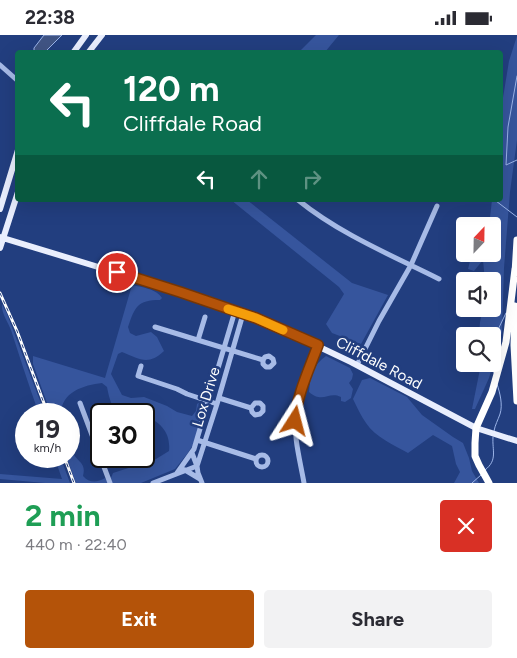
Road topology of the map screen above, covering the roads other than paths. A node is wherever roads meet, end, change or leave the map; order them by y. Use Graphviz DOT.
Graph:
graph roads {
  1 [pos="86,35"];
  2 [pos="102,35"];
  3 [pos="75,50"];
  4 [pos="90,50"];
  5 [pos="0,65"];
  6 [pos="15,78"];
  7 [pos="15,160"];
  8 [pos="15,201"];
  9 [pos="300,202"];
  10 [pos="437,206"];
  11 [pos="0,209"];
  12 [pos="2,238"];
  13 [pos="517,240"];
  14 [pos="0,248"];
  15 [pos="411,265"];
  16 [pos="515,269"];
  17 [pos="440,279"];
  18 [pos="235,311"];
  19 [pos="243,314"];
  20 [pos="206,317"];
  21 [pos="155,327"];
  22 [pos="198,340"];
  23 [pos="318,345"];
  24 [pos="225,348"];
  25 [pos="233,351"];
  26 [pos="263,360"];
  27 [pos="357,365"];
  28 [pos="141,366"];
  29 [pos="219,398"];
  30 [pos="517,401"];
  31 [pos="209,402"];
  32 [pos="80,403"];
  33 [pos="217,404"];
  34 [pos="251,408"];
  35 [pos="476,428"];
  36 [pos="197,440"];
  37 [pos="517,441"];
  38 [pos="205,443"];
  39 [pos="192,453"];
  40 [pos="256,459"];
  41 [pos="198,466"];
  42 [pos="185,470"];
  43 [pos="177,473"];
  44 [pos="201,481"];
  45 [pos="110,483"];
  46 [pos="153,483"];
  47 [pos="304,483"];
  48 [pos="489,483"];
  1 -- 3 [label="main road"];
  2 -- 4 [label="main road"];
  5 -- 6 [label="street"];
  7 -- 11 [label="main road"];
  8 -- 12 [label="main road"];
  9 -- 15 [label="street"];
  10 -- 15 [label="street"];
  12 -- 14 [label="main road"];
  12 -- 18 [label="main road, Cliffdale Road"];
  13 -- 16 [label="highway"];
  15 -- 17 [label="street"];
  15 -- 27 [label="street"];
  16 -- 30 [label="highway"];
  16 -- 35 [label="highway"];
  18 -- 19 [label="main road, Cliffdale Road"];
  18 -- 24 [label="street, Lox Drive"];
  19 -- 23 [label="main road, Cliffdale Road"];
  19 -- 25 [label="street, Lox Drive"];
  20 -- 22 [label="street"];
  21 -- 22 [label="street"];
  22 -- 24 [label="street"];
  23 -- 27 [label="main road, Cliffdale Road"];
  23 -- 47 [label="street"];
  24 -- 25 [label="street"];
  24 -- 31 [label="street, Lox Drive"];
  25 -- 26 [label="street"];
  25 -- 29 [label="street, Lox Drive"];
  27 -- 35 [label="main road, Cliffdale Road"];
  28 -- 31 [label="street"];
  29 -- 33 [label="street, Lox Drive"];
  29 -- 34 [label="street"];
  31 -- 33 [label="street"];
  31 -- 36 [label="street, Lox Drive"];
  32 -- 45 [label="street"];
  33 -- 38 [label="street, Lox Drive"];
  35 -- 37 [label="main road, Cliffdale Road"];
  35 -- 48 [label="highway"];
  36 -- 38 [label="street"];
  36 -- 39 [label="street, Lox Drive"];
  38 -- 40 [label="street"];
  38 -- 41 [label="street, Lox Drive"];
  39 -- 41 [label="street"];
  39 -- 43 [label="street, Lox Drive"];
  41 -- 42 [label="street"];
  41 -- 44 [label="street"];
  42 -- 43 [label="street"];
  42 -- 44 [label="street"];
  43 -- 46 [label="street"];
}
